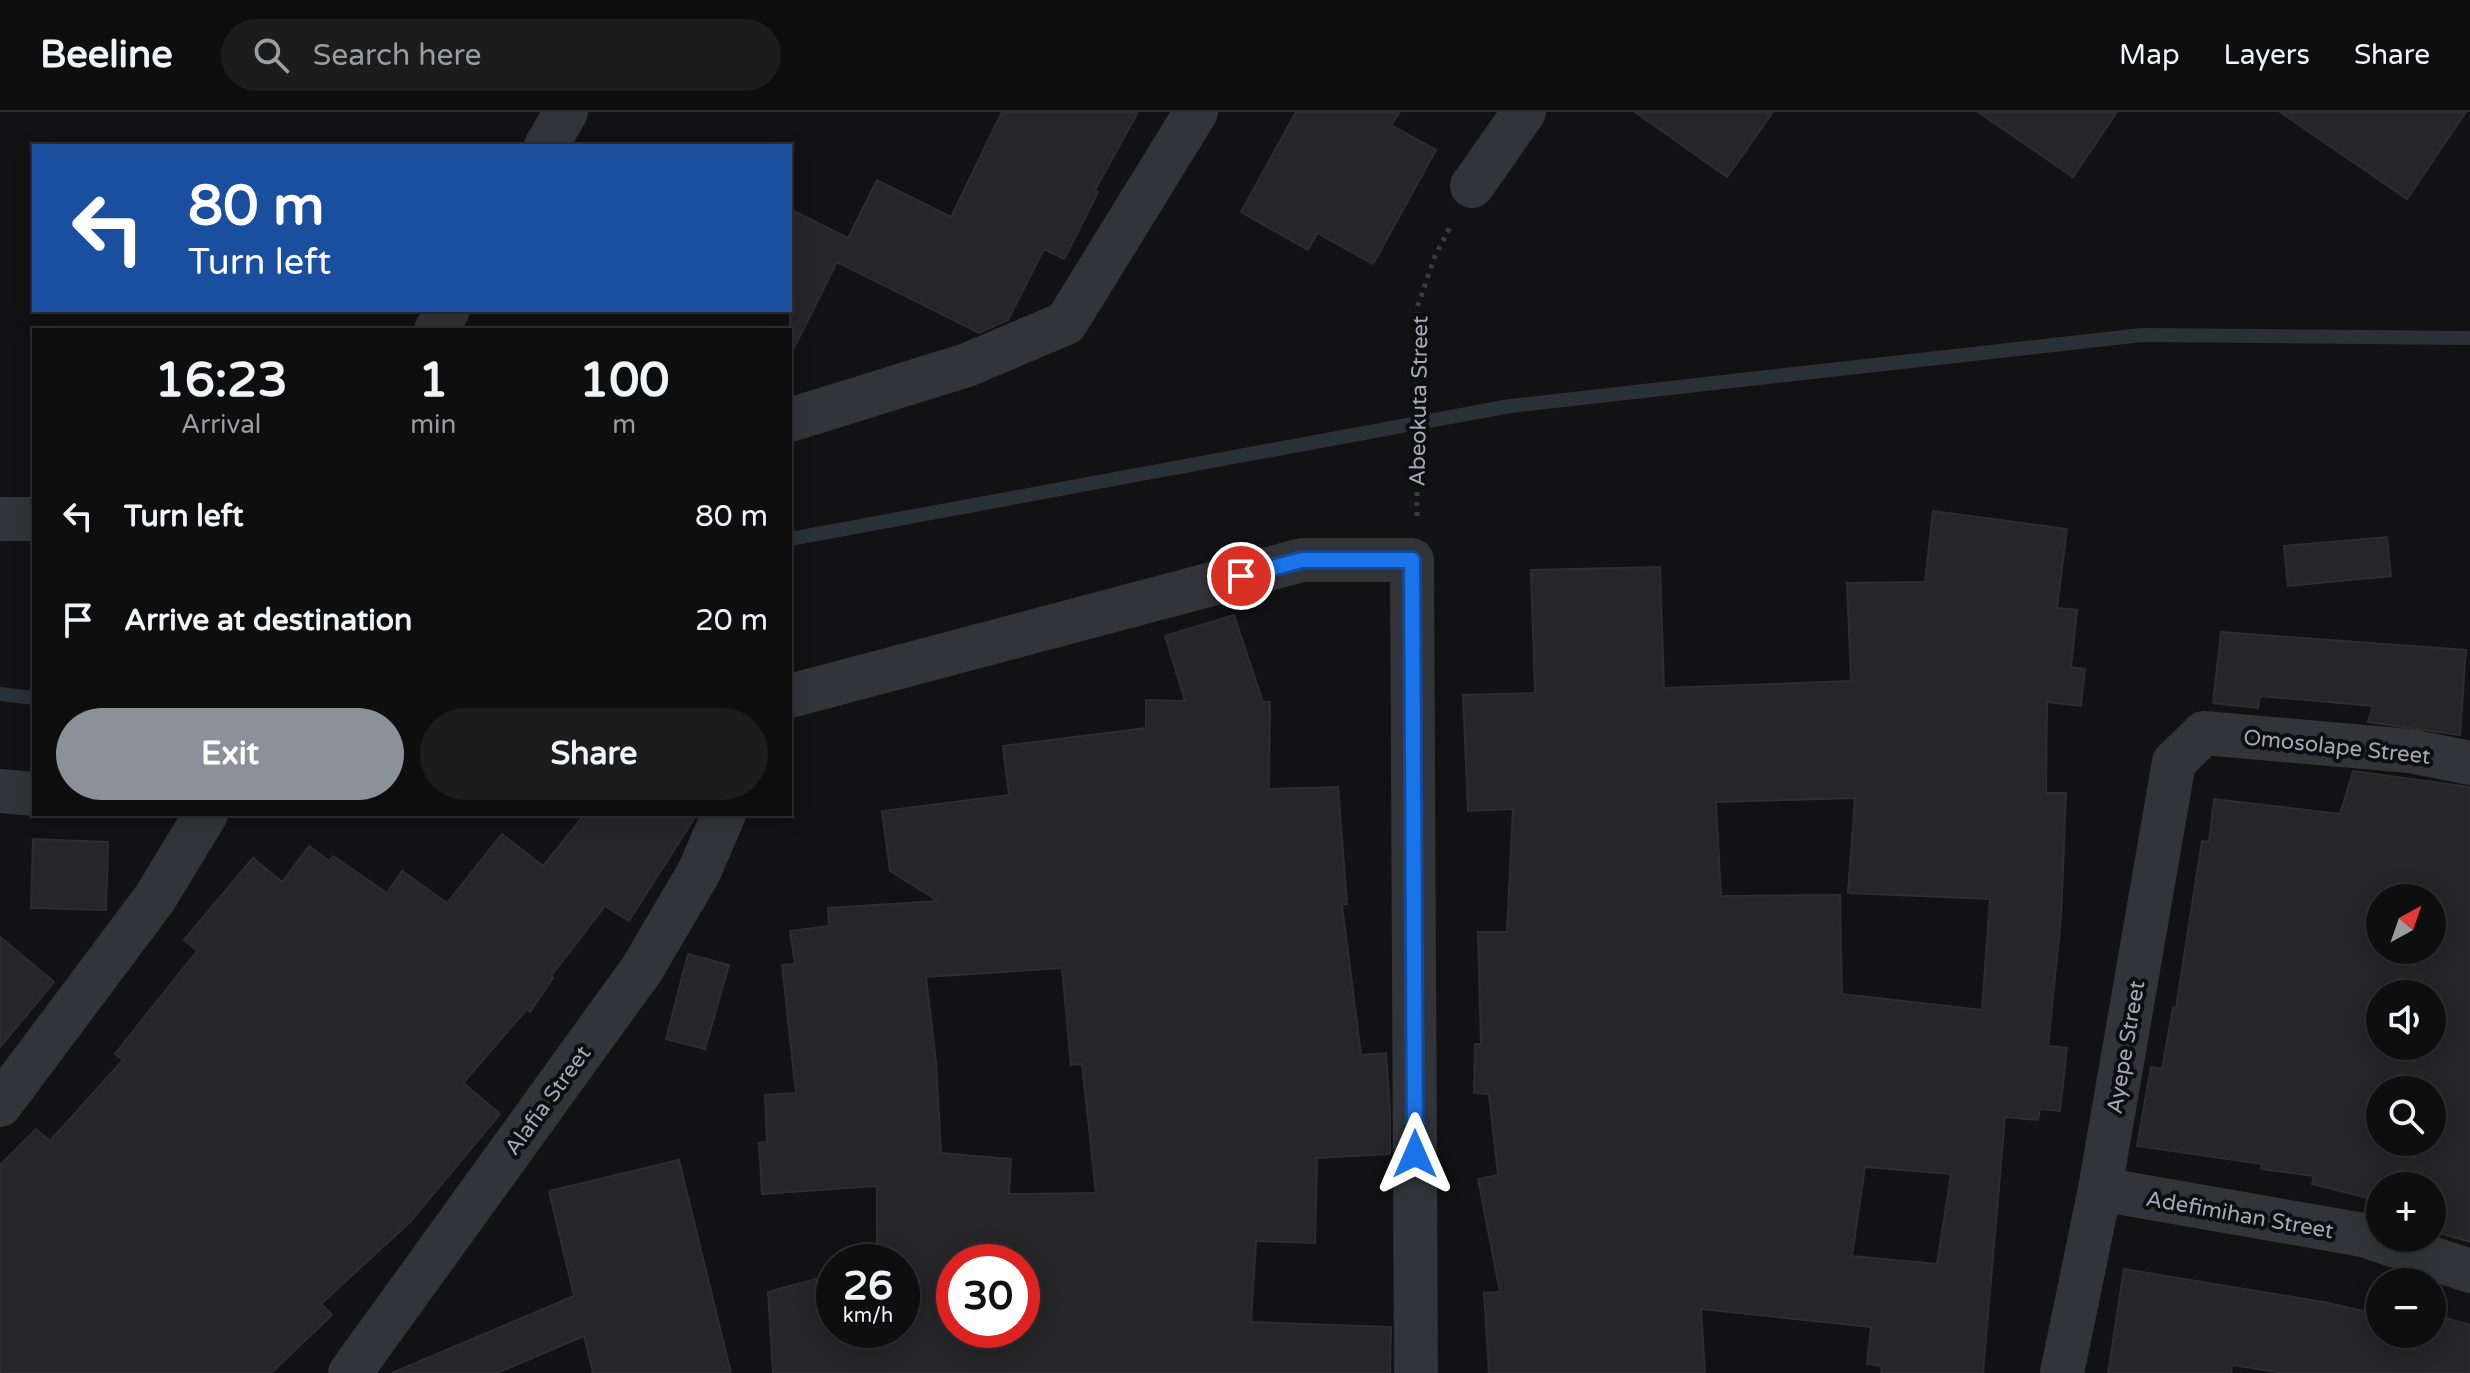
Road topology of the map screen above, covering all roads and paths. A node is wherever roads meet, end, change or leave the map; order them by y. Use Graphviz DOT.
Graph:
graph roads {
  1 [pos="566,112"];
  2 [pos="1196,112"];
  3 [pos="1524,112"];
  4 [pos="547,144"];
  5 [pos="1472,186"];
  6 [pos="792,419"];
  7 [pos="0,519"];
  8 [pos="32,519"];
  9 [pos="1417,526"];
  10 [pos="792,695"];
  11 [pos="2204,733"];
  12 [pos="2470,763"];
  13 [pos="0,791"];
  14 [pos="32,794"];
  15 [pos="205,816"];
  16 [pos="723,816"];
  17 [pos="0,1105"];
  18 [pos="2100,1189"];
  19 [pos="2470,1271"];
  20 [pos="350,1373"];
  21 [pos="1416,1373"];
  22 [pos="2062,1373"];
  1 -- 4 [label="street"];
  2 -- 6 [label="street"];
  3 -- 5 [label="street"];
  5 -- 9 [label="path, Abeokuta Street"];
  7 -- 8 [label="street"];
  10 -- 21 [label="street"];
  11 -- 12 [label="street, Omosolape Street"];
  11 -- 18 [label="street, Ayepe Street"];
  13 -- 14 [label="street"];
  15 -- 17 [label="street"];
  16 -- 20 [label="street, Alafia Street"];
  18 -- 19 [label="street, Adefimihan Street"];
  18 -- 22 [label="street, Ayepe Street"];
}
